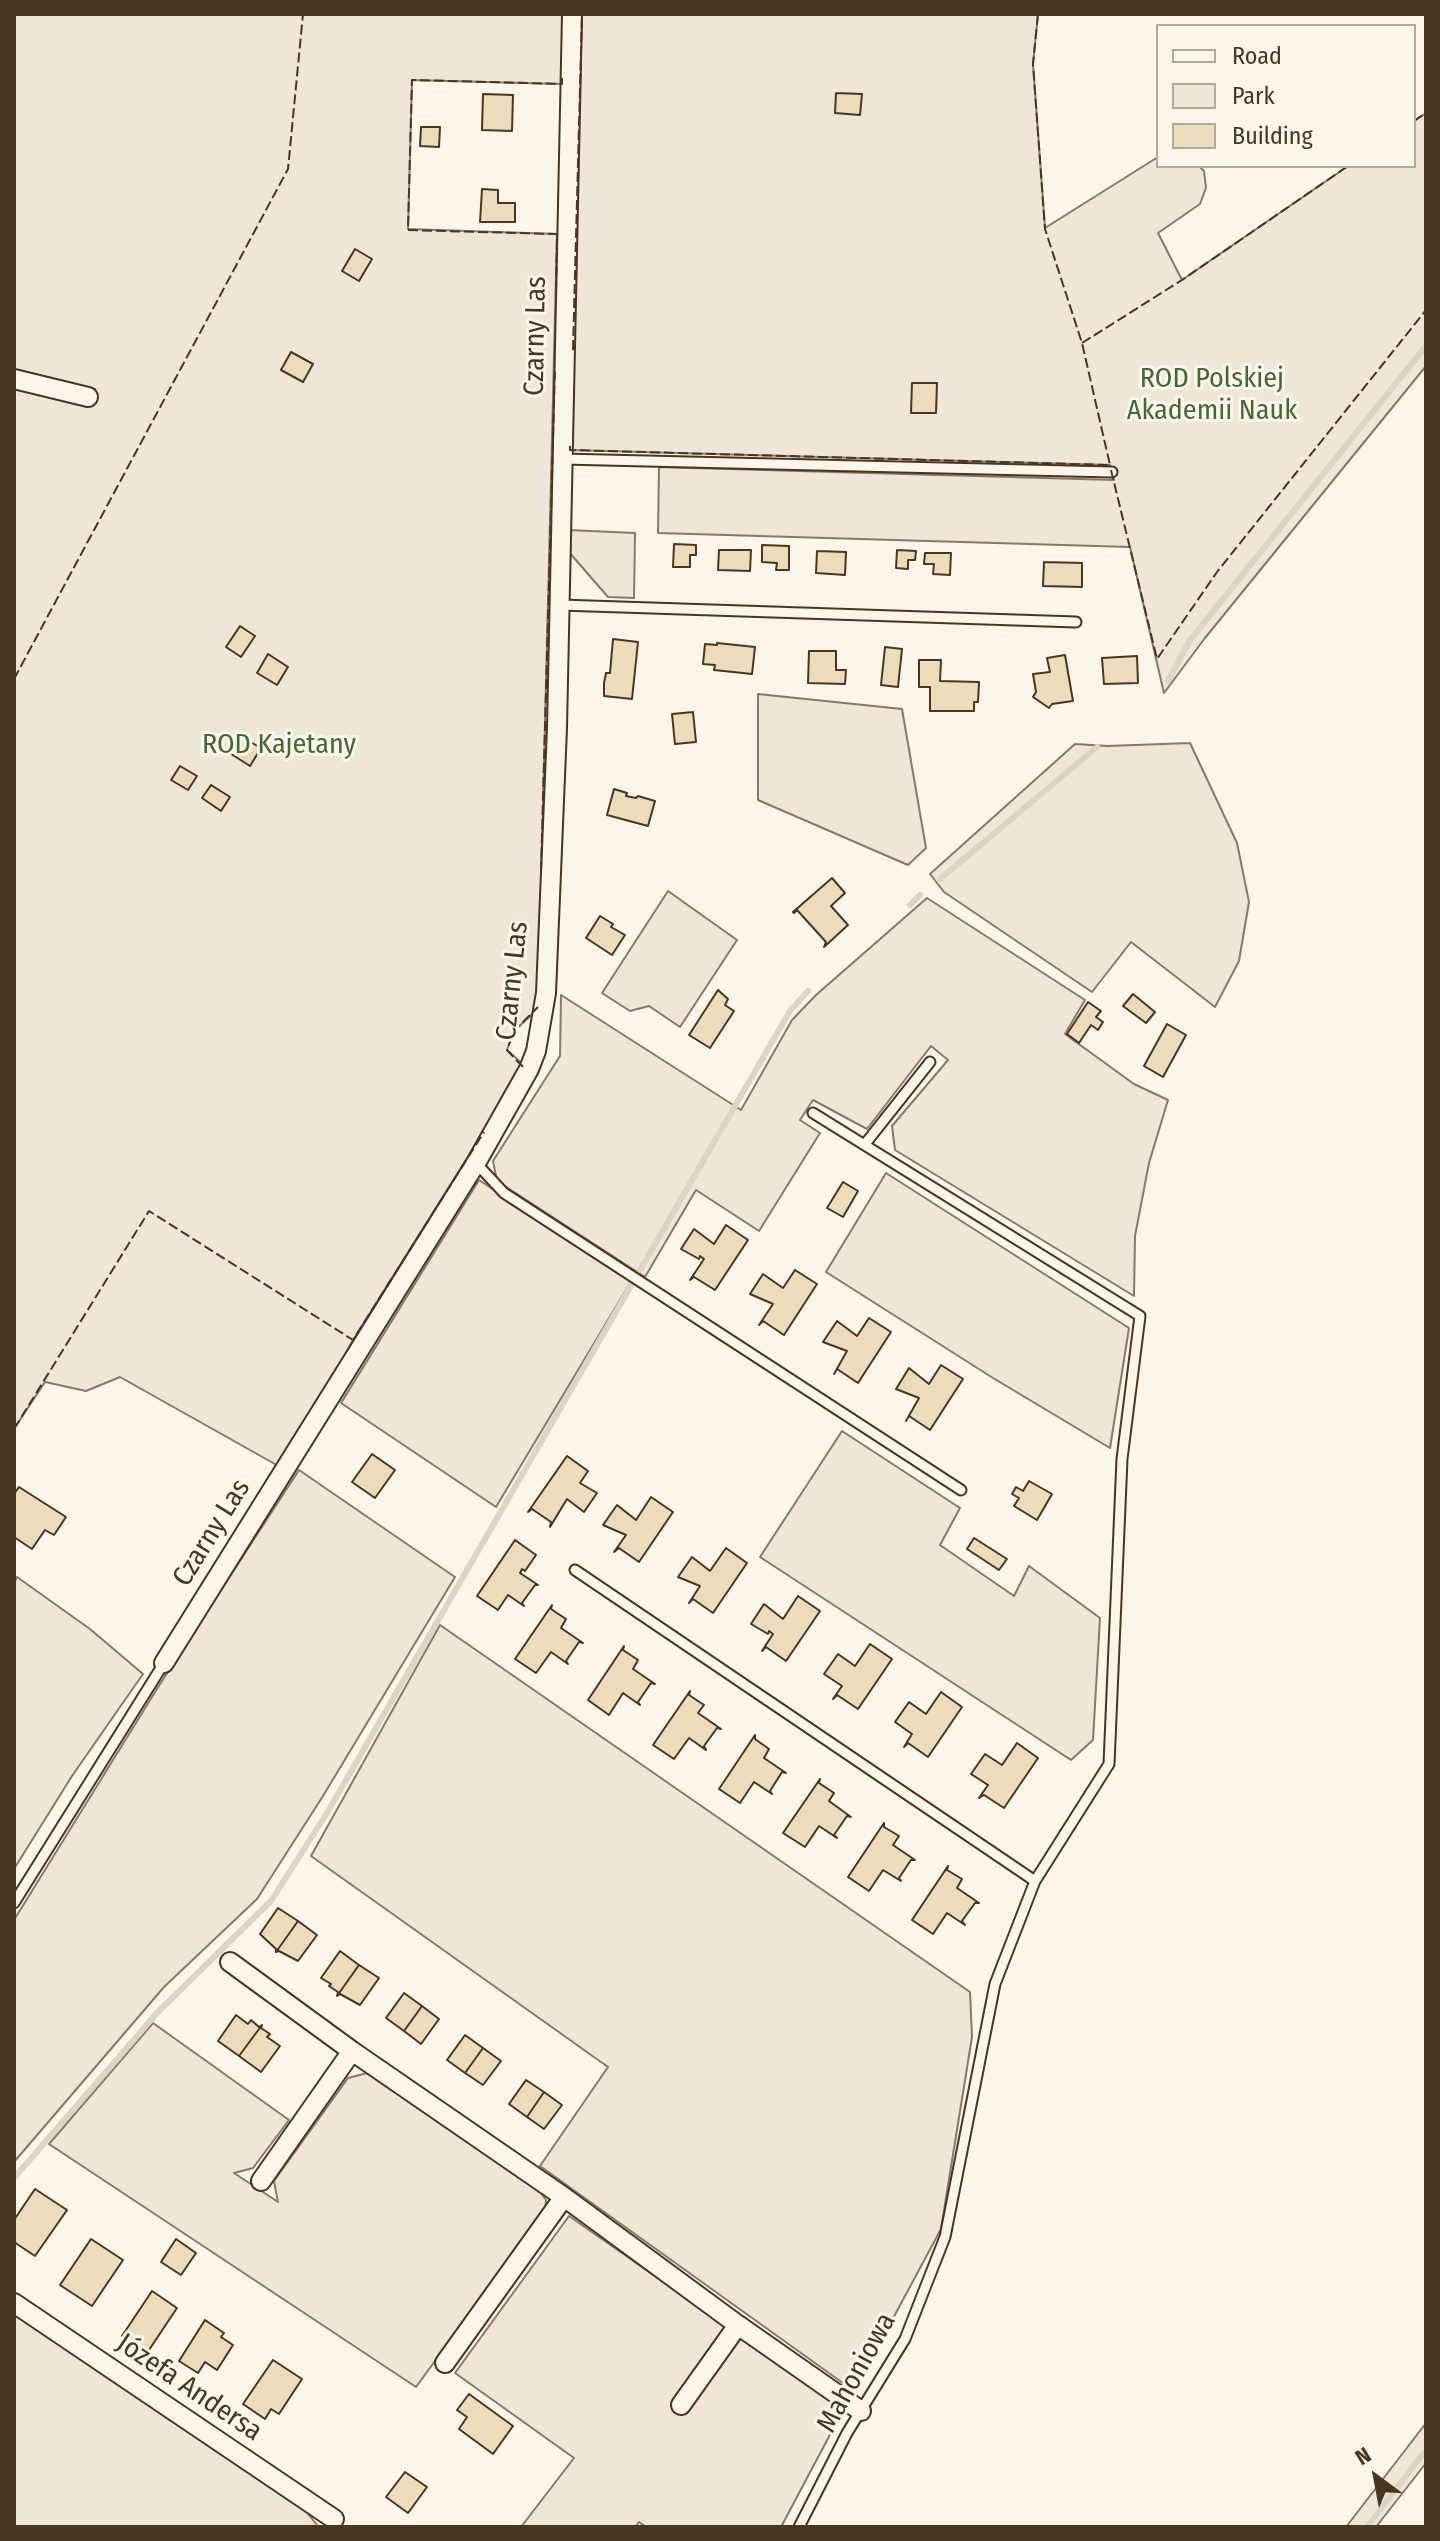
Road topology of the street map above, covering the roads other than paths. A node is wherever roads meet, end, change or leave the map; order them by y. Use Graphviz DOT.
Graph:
graph roads {
  1 [pos="572,14"];
  2 [pos="14,379"];
  3 [pos="88,397"];
  4 [pos="562,459"];
  5 [pos="1112,472"];
  6 [pos="560,605"];
  7 [pos="1076,622"];
  8 [pos="930,1062"];
  9 [pos="813,1113"];
  10 [pos="865,1144"];
  11 [pos="476,1163"];
  12 [pos="961,1490"];
  13 [pos="575,1570"];
  14 [pos="164,1663"];
  15 [pos="1035,1881"];
  16 [pos="14,1903"];
  17 [pos="230,1962"];
  18 [pos="352,2051"];
  19 [pos="261,2181"];
  20 [pos="564,2197"];
  21 [pos="14,2303"];
  22 [pos="738,2325"];
  23 [pos="445,2363"];
  24 [pos="681,2405"];
  25 [pos="861,2411"];
  26 [pos="332,2523"];
  27 [pos="799,2527"];
  1 -- 4 [label="street, Czarny Las"];
  2 -- 3 [label="street"];
  4 -- 5 [label="lane"];
  4 -- 6 [label="street, Czarny Las"];
  6 -- 7 [label="lane"];
  6 -- 11 [label="street, Czarny Las"];
  8 -- 10 [label="lane"];
  9 -- 10 [label="lane"];
  10 -- 15 [label="lane, Mahoniowa"];
  11 -- 12 [label="lane"];
  11 -- 14 [label="street, Czarny Las"];
  13 -- 15 [label="lane"];
  14 -- 16 [label="lane, Czarny Las"];
  15 -- 25 [label="lane, Mahoniowa"];
  17 -- 18 [label="street"];
  18 -- 19 [label="street"];
  18 -- 20 [label="street"];
  20 -- 22 [label="street"];
  20 -- 23 [label="street"];
  21 -- 26 [label="street, Józefa Andersa"];
  22 -- 24 [label="street"];
  22 -- 25 [label="street"];
  25 -- 27 [label="lane, Mahoniowa"];
}
